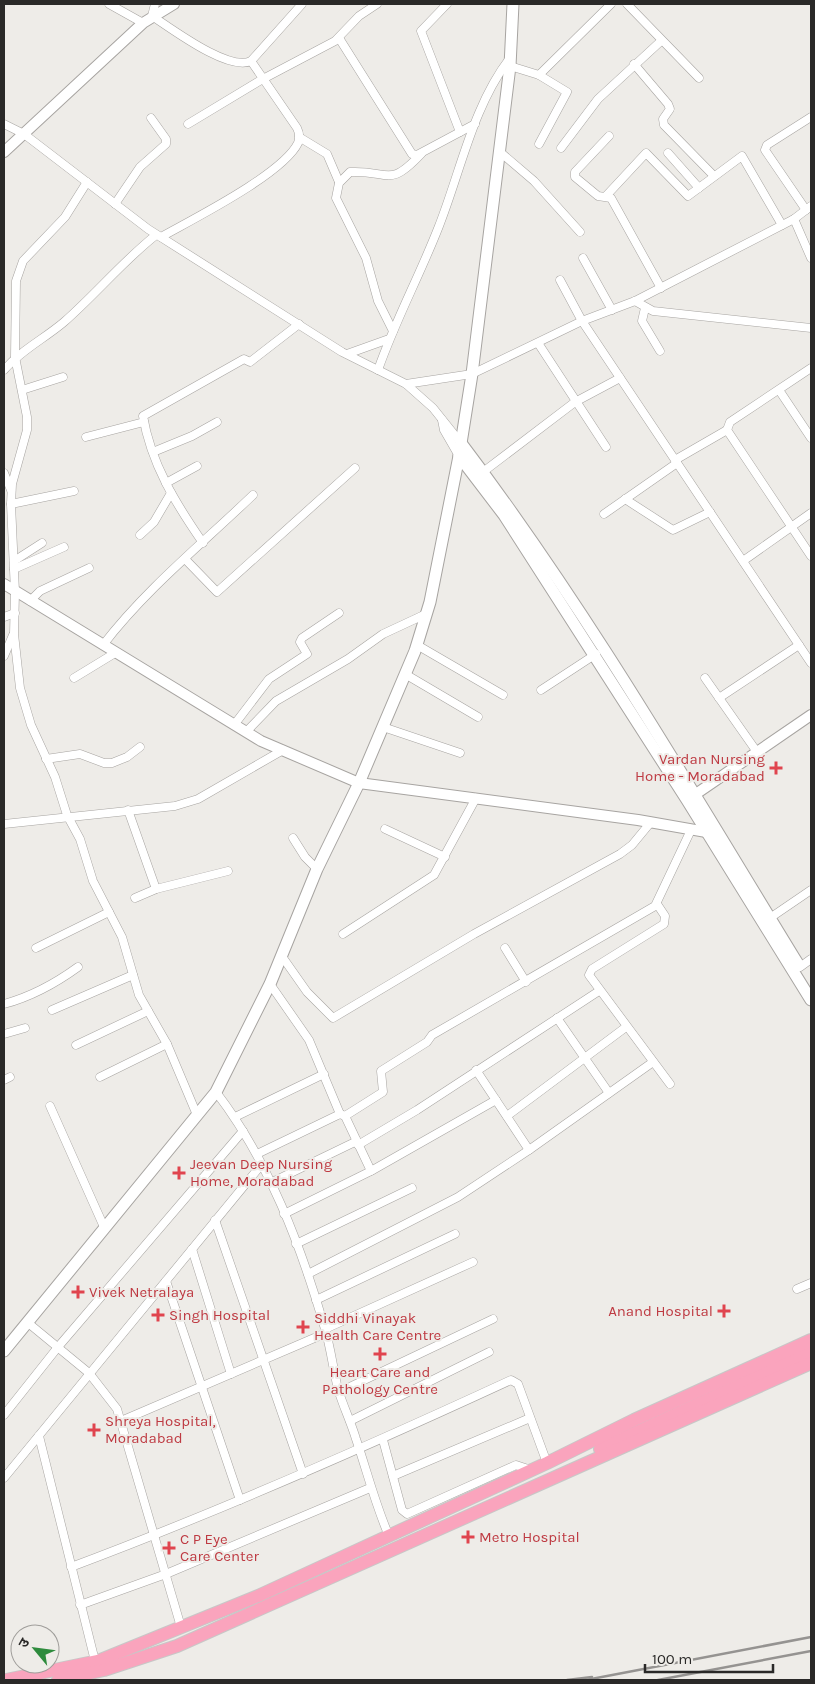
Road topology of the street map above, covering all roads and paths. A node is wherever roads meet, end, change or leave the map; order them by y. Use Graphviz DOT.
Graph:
graph roads {
  1 [pos="109,4"];
  2 [pos="155,4"];
  3 [pos="174,4"];
  4 [pos="302,4"];
  5 [pos="377,4"];
  6 [pos="447,4"];
  7 [pos="513,4"];
  8 [pos="611,4"];
  9 [pos="627,4"];
  10 [pos="152,16"];
  11 [pos="143,23"];
  12 [pos="339,38"];
  13 [pos="662,41"];
  14 [pos="251,61"];
  15 [pos="510,61"];
  16 [pos="634,64"];
  17 [pos="539,75"];
  18 [pos="699,78"];
  19 [pos="263,79"];
  20 [pos="811,117"];
  21 [pos="152,118"];
  22 [pos="4,124"];
  23 [pos="188,124"];
  24 [pos="476,124"];
  25 [pos="460,132"];
  26 [pos="24,134"];
  27 [pos="609,136"];
  28 [pos="300,137"];
  29 [pos="539,144"];
  30 [pos="561,148"];
  31 [pos="4,152"];
  32 [pos="500,152"];
  33 [pos="668,153"];
  34 [pos="420,154"];
  35 [pos="714,176"];
  36 [pos="87,182"];
  37 [pos="339,182"];
  38 [pos="699,188"];
  39 [pos="606,196"];
  40 [pos="115,204"];
  41 [pos="808,208"];
  42 [pos="794,219"];
  43 [pos="782,225"];
  44 [pos="580,232"];
  45 [pos="158,236"];
  46 [pos="583,258"];
  47 [pos="811,258"];
  48 [pos="560,280"];
  49 [pos="660,288"];
  50 [pos="635,301"];
  51 [pos="645,308"];
  52 [pos="612,310"];
  53 [pos="582,321"];
  54 [pos="299,324"];
  55 [pos="811,328"];
  56 [pos="393,331"];
  57 [pos="389,339"];
  58 [pos="538,342"];
  59 [pos="660,351"];
  60 [pos="347,354"];
  61 [pos="15,357"];
  62 [pos="811,368"];
  63 [pos="4,370"];
  64 [pos="378,370"];
  65 [pos="472,374"];
  66 [pos="63,377"];
  67 [pos="620,378"];
  68 [pos="406,384"];
  69 [pos="22,390"];
  70 [pos="779,390"];
  71 [pos="575,402"];
  72 [pos="442,420"];
  73 [pos="144,422"];
  74 [pos="217,422"];
  75 [pos="727,430"];
  76 [pos="86,437"];
  77 [pos="811,438"];
  78 [pos="461,443"];
  79 [pos="606,447"];
  80 [pos="153,452"];
  81 [pos="459,456"];
  82 [pos="676,461"];
  83 [pos="197,466"];
  84 [pos="355,468"];
  85 [pos="483,472"];
  86 [pos="4,473"];
  87 [pos="166,483"];
  88 [pos="74,491"];
  89 [pos="12,492"];
  90 [pos="171,493"];
  91 [pos="253,495"];
  92 [pos="625,499"];
  93 [pos="11,504"];
  94 [pos="710,512"];
  95 [pos="811,513"];
  96 [pos="604,514"];
  97 [pos="792,527"];
  98 [pos="140,535"];
  99 [pos="42,543"];
  100 [pos="203,543"];
  101 [pos="64,547"];
  102 [pos="811,556"];
  103 [pos="185,559"];
  104 [pos="743,561"];
  105 [pos="14,565"];
  106 [pos="89,568"];
  107 [pos="4,584"];
  108 [pos="15,592"];
  109 [pos="30,601"];
  110 [pos="15,613"];
  111 [pos="339,613"];
  112 [pos="426,614"];
  113 [pos="4,617"];
  114 [pos="14,634"];
  115 [pos="103,645"];
  116 [pos="417,645"];
  117 [pos="799,645"];
  118 [pos="116,653"];
  119 [pos="599,653"];
  120 [pos="4,656"];
  121 [pos="811,663"];
  122 [pos="405,674"];
  123 [pos="74,678"];
  124 [pos="705,678"];
  125 [pos="542,690"];
  126 [pos="503,695"];
  127 [pos="719,698"];
  128 [pos="811,715"];
  129 [pos="478,718"];
  130 [pos="234,725"];
  131 [pos="383,727"];
  132 [pos="246,732"];
  133 [pos="140,747"];
  134 [pos="284,750"];
  135 [pos="757,752"];
  136 [pos="460,753"];
  137 [pos="46,759"];
  138 [pos="359,782"];
  139 [pos="691,797"];
  140 [pos="476,798"];
  141 [pos="128,810"];
  142 [pos="67,816"];
  143 [pos="651,822"];
  144 [pos="4,824"];
  145 [pos="386,829"];
  146 [pos="691,830"];
  147 [pos="712,833"];
  148 [pos="293,838"];
  149 [pos="445,857"];
  150 [pos="317,869"];
  151 [pos="228,871"];
  152 [pos="156,890"];
  153 [pos="811,890"];
  154 [pos="135,898"];
  155 [pos="657,904"];
  156 [pos="109,912"];
  157 [pos="767,920"];
  158 [pos="343,934"];
  159 [pos="36,948"];
  160 [pos="505,948"];
  161 [pos="282,956"];
  162 [pos="811,959"];
  163 [pos="78,967"];
  164 [pos="800,967"];
  165 [pos="133,974"];
  166 [pos="526,982"];
  167 [pos="270,984"];
  168 [pos="599,991"];
  169 [pos="810,993"];
  170 [pos="4,1004"];
  171 [pos="52,1010"];
  172 [pos="148,1011"];
  173 [pos="556,1018"];
  174 [pos="626,1027"];
  175 [pos="26,1028"];
  176 [pos="4,1034"];
  177 [pos="167,1044"];
  178 [pos="76,1045"];
  179 [pos="584,1057"];
  180 [pos="653,1062"];
  181 [pos="476,1070"];
  182 [pos="324,1074"];
  183 [pos="100,1077"];
  184 [pos="670,1084"];
  185 [pos="216,1092"];
  186 [pos="609,1094"];
  187 [pos="496,1100"];
  188 [pos="50,1106"];
  189 [pos="197,1115"];
  190 [pos="342,1115"];
  191 [pos="507,1116"];
  192 [pos="235,1117"];
  193 [pos="243,1131"];
  194 [pos="358,1143"];
  195 [pos="529,1150"];
  196 [pos="257,1154"];
  197 [pos="262,1164"];
  198 [pos="371,1171"];
  199 [pos="270,1183"];
  200 [pos="412,1188"];
  201 [pos="284,1214"];
  202 [pos="216,1220"];
  203 [pos="104,1227"];
  204 [pos="455,1234"];
  205 [pos="296,1244"];
  206 [pos="192,1249"];
  207 [pos="473,1262"];
  208 [pos="308,1274"];
  209 [pos="166,1281"];
  210 [pos="811,1282"];
  211 [pos="798,1289"];
  212 [pos="316,1300"];
  213 [pos="493,1319"];
  214 [pos="27,1322"];
  215 [pos="326,1331"];
  216 [pos="811,1340"];
  217 [pos="58,1347"];
  218 [pos="4,1348"];
  219 [pos="490,1352"];
  220 [pos="811,1352"];
  221 [pos="264,1360"];
  222 [pos="811,1363"];
  223 [pos="89,1373"];
  224 [pos="231,1374"];
  225 [pos="200,1387"];
  226 [pos="339,1392"];
  227 [pos="4,1415"];
  228 [pos="530,1418"];
  229 [pos="121,1420"];
  230 [pos="350,1421"];
  231 [pos="38,1436"];
  232 [pos="383,1440"];
  233 [pos="360,1450"];
  234 [pos="571,1452"];
  235 [pos="588,1455"];
  236 [pos="547,1463"];
  237 [pos="576,1468"];
  238 [pos="531,1470"];
  239 [pos="303,1474"];
  240 [pos="393,1476"];
  241 [pos="4,1478"];
  242 [pos="370,1488"];
  243 [pos="240,1500"];
  244 [pos="155,1536"];
  245 [pos="389,1536"];
  246 [pos="71,1567"];
  247 [pos="166,1574"];
  248 [pos="80,1605"];
  249 [pos="181,1627"];
  250 [pos="96,1666"];
  251 [pos="26,1678"];
  252 [pos="6,1680"];
  253 [pos="58,1680"];
  1 -- 11 [label="street"];
  2 -- 10 [label="street"];
  3 -- 10 [label="street"];
  4 -- 14 [label="street"];
  5 -- 12 [label="street"];
  6 -- 25 [label="street"];
  7 -- 15 [label="main road"];
  8 -- 17 [label="street"];
  9 -- 13 [label="street"];
  10 -- 11 [label="street"];
  10 -- 14 [label="street"];
  11 -- 26 [label="street"];
  12 -- 19 [label="street"];
  12 -- 34 [label="street"];
  13 -- 16 [label="street"];
  13 -- 18 [label="street"];
  14 -- 19 [label="street"];
  15 -- 17 [label="street"];
  15 -- 24 [label="street"];
  15 -- 32 [label="main road"];
  16 -- 30 [label="street"];
  16 -- 35 [label="street"];
  17 -- 29 [label="street"];
  19 -- 23 [label="street"];
  19 -- 28 [label="street"];
  20 -- 41 [label="street"];
  21 -- 40 [label="street"];
  22 -- 26 [label="street"];
  24 -- 25 [label="street"];
  24 -- 56 [label="street"];
  25 -- 34 [label="street"];
  26 -- 31 [label="street"];
  26 -- 36 [label="street"];
  27 -- 39 [label="street"];
  28 -- 37 [label="street"];
  28 -- 45 [label="street"];
  32 -- 44 [label="street"];
  32 -- 65 [label="main road"];
  33 -- 38 [label="street"];
  34 -- 37 [label="street"];
  35 -- 38 [label="street"];
  35 -- 43 [label="street"];
  36 -- 40 [label="street"];
  36 -- 61 [label="street"];
  37 -- 56 [label="street"];
  38 -- 39 [label="street"];
  39 -- 49 [label="street"];
  40 -- 45 [label="street"];
  41 -- 42 [label="street"];
  42 -- 43 [label="street"];
  42 -- 47 [label="street"];
  43 -- 49 [label="street"];
  45 -- 54 [label="street"];
  45 -- 61 [label="street"];
  46 -- 52 [label="street"];
  48 -- 53 [label="street"];
  49 -- 50 [label="street"];
  50 -- 51 [label="street"];
  50 -- 52 [label="street"];
  51 -- 55 [label="street"];
  51 -- 59 [label="street"];
  52 -- 53 [label="street"];
  53 -- 58 [label="street"];
  53 -- 67 [label="street"];
  54 -- 60 [label="street"];
  54 -- 73 [label="street"];
  56 -- 57 [label="street"];
  57 -- 60 [label="street"];
  57 -- 64 [label="street"];
  58 -- 65 [label="street"];
  58 -- 71 [label="street"];
  60 -- 64 [label="street"];
  61 -- 63 [label="street"];
  61 -- 69 [label="street"];
  62 -- 70 [label="street"];
  64 -- 68 [label="street"];
  65 -- 68 [label="street"];
  65 -- 78 [label="main road"];
  66 -- 69 [label="street"];
  67 -- 71 [label="street"];
  67 -- 82 [label="street"];
  68 -- 72 [label="street"];
  69 -- 89 [label="street"];
  70 -- 75 [label="street"];
  70 -- 77 [label="street"];
  71 -- 79 [label="street"];
  71 -- 85 [label="street"];
  72 -- 78 [label="street"];
  72 -- 81 [label="street"];
  73 -- 76 [label="street"];
  73 -- 80 [label="street"];
  74 -- 80 [label="street"];
  75 -- 82 [label="street"];
  75 -- 97 [label="street"];
  78 -- 81 [label="main road"];
  78 -- 85 [label="main road"];
  80 -- 87 [label="street"];
  81 -- 112 [label="main road"];
  81 -- 119 [label="main road"];
  82 -- 92 [label="street"];
  82 -- 94 [label="street"];
  83 -- 87 [label="street"];
  84 -- 103 [label="street"];
  85 -- 119 [label="main road"];
  86 -- 89 [label="street"];
  87 -- 90 [label="street"];
  88 -- 93 [label="street"];
  89 -- 93 [label="street"];
  90 -- 98 [label="street"];
  90 -- 100 [label="street"];
  91 -- 100 [label="street"];
  92 -- 94 [label="street"];
  92 -- 96 [label="street"];
  93 -- 105 [label="street"];
  94 -- 104 [label="street"];
  95 -- 97 [label="street"];
  97 -- 102 [label="street"];
  97 -- 104 [label="street"];
  99 -- 105 [label="street"];
  100 -- 103 [label="street"];
  101 -- 105 [label="street"];
  103 -- 115 [label="street"];
  104 -- 117 [label="street"];
  105 -- 108 [label="street"];
  106 -- 109 [label="street"];
  107 -- 108 [label="street"];
  108 -- 109 [label="street"];
  108 -- 110 [label="street"];
  109 -- 115 [label="street"];
  110 -- 113 [label="street"];
  110 -- 114 [label="street"];
  111 -- 130 [label="street"];
  112 -- 116 [label="main road"];
  112 -- 132 [label="street"];
  114 -- 120 [label="street"];
  114 -- 137 [label="street"];
  115 -- 118 [label="street"];
  116 -- 122 [label="main road"];
  116 -- 126 [label="street"];
  117 -- 121 [label="street"];
  117 -- 127 [label="street"];
  118 -- 123 [label="street"];
  118 -- 130 [label="street"];
  119 -- 125 [label="street"];
  119 -- 139 [label="main road"];
  122 -- 129 [label="street"];
  122 -- 131 [label="main road"];
  124 -- 127 [label="street"];
  127 -- 135 [label="street"];
  128 -- 135 [label="street"];
  130 -- 132 [label="street"];
  131 -- 136 [label="street"];
  131 -- 138 [label="main road"];
  132 -- 134 [label="street"];
  133 -- 137 [label="street"];
  134 -- 138 [label="street"];
  134 -- 141 [label="street"];
  135 -- 139 [label="street"];
  137 -- 142 [label="street"];
  138 -- 140 [label="street"];
  138 -- 150 [label="main road"];
  139 -- 147 [label="main road"];
  140 -- 143 [label="street"];
  140 -- 149 [label="street"];
  141 -- 142 [label="street"];
  141 -- 152 [label="street"];
  142 -- 144 [label="street"];
  142 -- 156 [label="street"];
  143 -- 146 [label="street"];
  143 -- 161 [label="street"];
  145 -- 149 [label="street"];
  146 -- 147 [label="street"];
  146 -- 155 [label="street"];
  147 -- 157 [label="main road"];
  148 -- 150 [label="street"];
  149 -- 158 [label="street"];
  150 -- 161 [label="main road"];
  151 -- 152 [label="street"];
  152 -- 154 [label="street"];
  153 -- 157 [label="street"];
  155 -- 166 [label="street"];
  155 -- 168 [label="street"];
  156 -- 159 [label="street"];
  156 -- 165 [label="street"];
  157 -- 164 [label="main road"];
  157 -- 169 [label="main road"];
  160 -- 166 [label="street"];
  161 -- 167 [label="main road"];
  162 -- 164 [label="street"];
  163 -- 170 [label="street"];
  164 -- 169 [label="main road"];
  165 -- 171 [label="street"];
  165 -- 172 [label="street"];
  166 -- 190 [label="street"];
  167 -- 182 [label="street"];
  167 -- 185 [label="main road"];
  168 -- 173 [label="street"];
  168 -- 174 [label="street"];
  172 -- 177 [label="street"];
  172 -- 178 [label="street"];
  173 -- 179 [label="street"];
  173 -- 181 [label="street"];
  174 -- 179 [label="street"];
  174 -- 180 [label="street"];
  175 -- 176 [label="street"];
  177 -- 183 [label="street"];
  177 -- 189 [label="street"];
  179 -- 186 [label="street"];
  179 -- 191 [label="street"];
  180 -- 184 [label="street"];
  180 -- 186 [label="street"];
  181 -- 187 [label="street"];
  181 -- 194 [label="street"];
  182 -- 190 [label="street"];
  182 -- 192 [label="street"];
  185 -- 189 [label="main road"];
  185 -- 192 [label="street"];
  186 -- 195 [label="street"];
  187 -- 191 [label="street"];
  187 -- 198 [label="street"];
  188 -- 203 [label="street"];
  189 -- 203 [label="main road"];
  190 -- 194 [label="street"];
  190 -- 196 [label="street"];
  191 -- 195 [label="street"];
  192 -- 193 [label="street"];
  193 -- 196 [label="street"];
  193 -- 217 [label="street"];
  194 -- 198 [label="street"];
  194 -- 199 [label="street"];
  195 -- 208 [label="street"];
  196 -- 197 [label="street"];
  197 -- 199 [label="street"];
  197 -- 202 [label="street"];
  198 -- 201 [label="street"];
  199 -- 201 [label="street"];
  200 -- 205 [label="street"];
  201 -- 205 [label="street"];
  202 -- 206 [label="street"];
  202 -- 221 [label="street"];
  203 -- 214 [label="main road"];
  204 -- 212 [label="street"];
  205 -- 208 [label="street"];
  206 -- 209 [label="street"];
  206 -- 224 [label="street"];
  207 -- 215 [label="street"];
  208 -- 212 [label="street"];
  209 -- 223 [label="street"];
  209 -- 225 [label="street"];
  210 -- 211 [label="street"];
  212 -- 215 [label="street"];
  213 -- 226 [label="street"];
  214 -- 217 [label="street"];
  214 -- 218 [label="main road"];
  215 -- 221 [label="street"];
  215 -- 226 [label="street"];
  216 -- 234 [label="main road"];
  217 -- 223 [label="street"];
  217 -- 227 [label="street"];
  219 -- 230 [label="street"];
  220 -- 235 [label="main road"];
  221 -- 224 [label="street"];
  221 -- 239 [label="street"];
  222 -- 237 [label="main road"];
  223 -- 229 [label="street"];
  223 -- 231 [label="street"];
  224 -- 225 [label="street"];
  225 -- 229 [label="street"];
  225 -- 243 [label="street"];
  226 -- 230 [label="street"];
  228 -- 232 [label="street"];
  228 -- 236 [label="street"];
  228 -- 240 [label="street"];
  229 -- 244 [label="street"];
  230 -- 233 [label="street"];
  231 -- 241 [label="street"];
  231 -- 246 [label="street"];
  232 -- 233 [label="street"];
  232 -- 240 [label="street"];
  233 -- 239 [label="street"];
  233 -- 242 [label="street"];
  234 -- 235 [label="main road"];
  234 -- 236 [label="main road"];
  235 -- 237 [label="main road"];
  236 -- 238 [label="main road"];
  237 -- 250 [label="main road"];
  238 -- 240 [label="street"];
  238 -- 245 [label="main road"];
  239 -- 243 [label="street"];
  242 -- 245 [label="street"];
  242 -- 247 [label="street"];
  243 -- 244 [label="street"];
  244 -- 246 [label="street"];
  244 -- 247 [label="street"];
  245 -- 249 [label="main road"];
  246 -- 248 [label="street"];
  247 -- 248 [label="street"];
  247 -- 249 [label="street"];
  248 -- 250 [label="street"];
  249 -- 250 [label="main road"];
  250 -- 251 [label="main road"];
  250 -- 253 [label="main road"];
  251 -- 252 [label="main road"];
}
